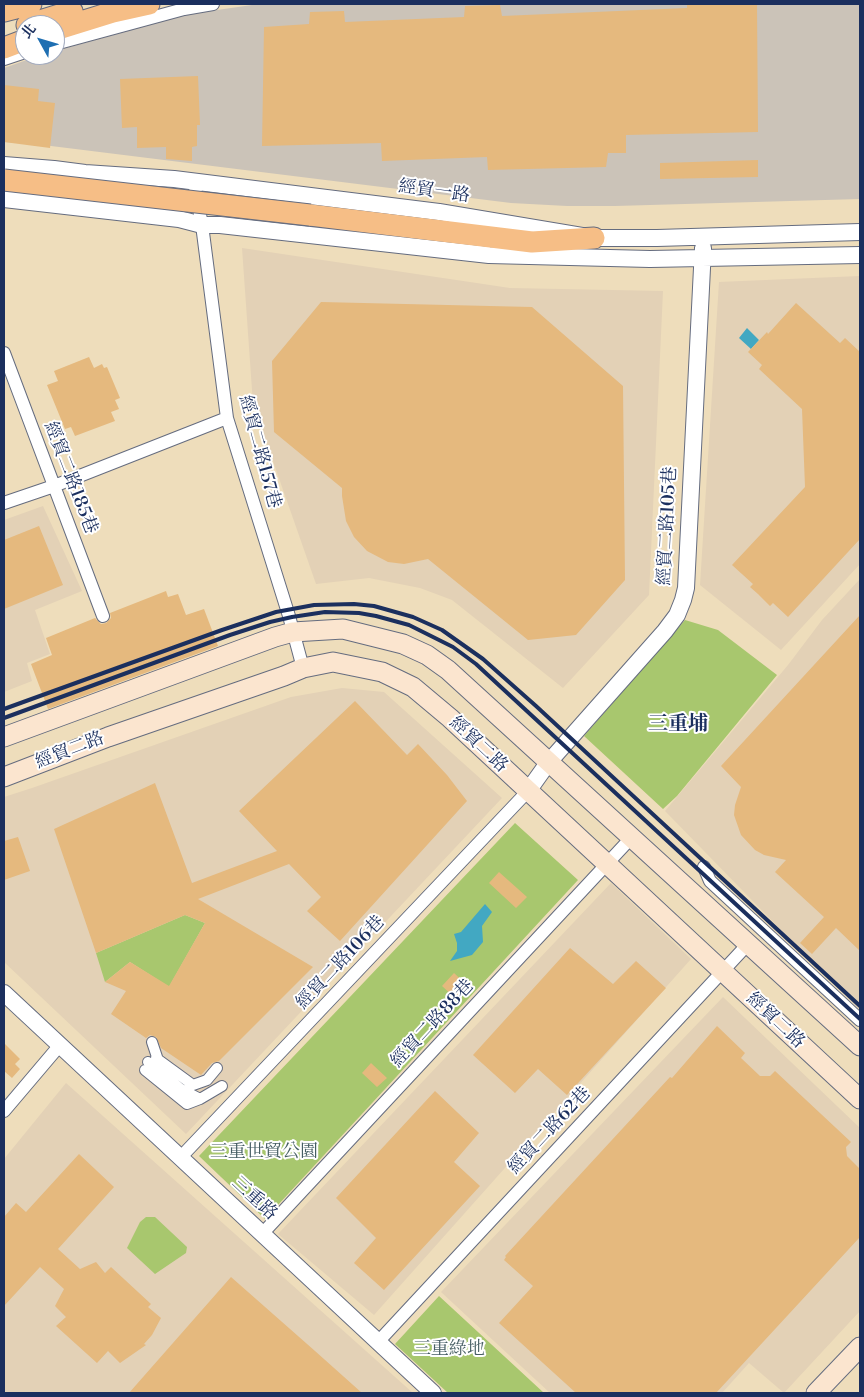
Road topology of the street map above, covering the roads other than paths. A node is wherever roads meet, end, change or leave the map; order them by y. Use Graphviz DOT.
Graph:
graph roads {
  1 [pos="31,4"];
  2 [pos="95,4"];
  3 [pos="149,4"];
  4 [pos="213,4"];
  5 [pos="4,11"];
  6 [pos="59,15"];
  7 [pos="65,27"];
  8 [pos="65,41"];
  9 [pos="4,165"];
  10 [pos="4,180"];
  11 [pos="194,182"];
  12 [pos="4,200"];
  13 [pos="202,225"];
  14 [pos="860,232"];
  15 [pos="703,237"];
  16 [pos="594,238"];
  17 [pos="860,255"];
  18 [pos="702,258"];
  19 [pos="4,353"];
  20 [pos="227,418"];
  21 [pos="54,486"];
  22 [pos="4,503"];
  23 [pos="103,616"];
  24 [pos="294,632"];
  25 [pos="303,668"];
  26 [pos="4,737"];
  27 [pos="548,763"];
  28 [pos="4,777"];
  29 [pos="528,791"];
  30 [pos="630,838"];
  31 [pos="606,864"];
  32 [pos="704,867"];
  33 [pos="748,944"];
  34 [pos="722,972"];
  35 [pos="4,993"];
  36 [pos="860,1020"];
  37 [pos="152,1042"];
  38 [pos="60,1045"];
  39 [pos="860,1046"];
  40 [pos="149,1063"];
  41 [pos="217,1068"];
  42 [pos="166,1078"];
  43 [pos="196,1082"];
  44 [pos="222,1086"];
  45 [pos="173,1094"];
  46 [pos="203,1099"];
  47 [pos="860,1099"];
  48 [pos="4,1112"];
  49 [pos="180,1158"];
  50 [pos="262,1234"];
  51 [pos="378,1342"];
  52 [pos="860,1347"];
  53 [pos="433,1393"];
  54 [pos="816,1393"];
  1 -- 5 [label="highway"];
  2 -- 6 [label="highway"];
  3 -- 7 [label="highway"];
  4 -- 8 [label="street"];
  9 -- 11 [label="street, 經貿一路"];
  10 -- 16 [label="highway, bridge"];
  11 -- 13 [label="street, 經貿二路157巷"];
  11 -- 16 [label="street, 經貿一路"];
  12 -- 13 [label="street"];
  13 -- 18 [label="street"];
  13 -- 20 [label="street, 經貿二路157巷"];
  14 -- 15 [label="street, 經貿一路"];
  15 -- 16 [label="street, 經貿一路"];
  15 -- 18 [label="street, 經貿二路105巷"];
  17 -- 18 [label="street"];
  18 -- 27 [label="street, 經貿二路105巷"];
  19 -- 21 [label="street, 經貿二路185巷"];
  20 -- 21 [label="street"];
  20 -- 24 [label="street, 經貿二路157巷"];
  21 -- 22 [label="street"];
  21 -- 23 [label="street, 經貿二路185巷"];
  24 -- 25 [label="street, 經貿二路157巷"];
  24 -- 26 [label="main road, 經貿二路"];
  24 -- 27 [label="main road, 經貿二路"];
  25 -- 28 [label="main road, 經貿二路"];
  25 -- 29 [label="main road, 經貿二路"];
  27 -- 29 [label="street, 經貿二路105巷"];
  27 -- 30 [label="main road, 經貿二路"];
  29 -- 31 [label="main road, 經貿二路"];
  29 -- 49 [label="street, 經貿二路106巷"];
  30 -- 31 [label="street, 經貿二路88巷"];
  30 -- 33 [label="main road, 經貿二路"];
  31 -- 34 [label="main road, 經貿二路"];
  31 -- 50 [label="street, 經貿二路88巷"];
  32 -- 36 [label="street"];
  33 -- 34 [label="street, 經貿二路62巷"];
  33 -- 39 [label="main road, 經貿二路"];
  34 -- 47 [label="main road, 經貿二路"];
  34 -- 51 [label="street, 經貿二路62巷"];
  35 -- 38 [label="street, 三重路"];
  37 -- 40 [label="street"];
  38 -- 48 [label="street"];
  38 -- 49 [label="street, 三重路"];
  40 -- 42 [label="street"];
  40 -- 43 [label="street"];
  40 -- 45 [label="street"];
  41 -- 43 [label="street"];
  42 -- 45 [label="street"];
  42 -- 46 [label="street"];
  43 -- 46 [label="street"];
  43 -- 46 [label="street"];
  44 -- 46 [label="street"];
  45 -- 46 [label="street"];
  49 -- 50 [label="street, 三重路"];
  50 -- 51 [label="street, 三重路"];
  51 -- 53 [label="street, 三重路"];
  52 -- 54 [label="main road"];
}
